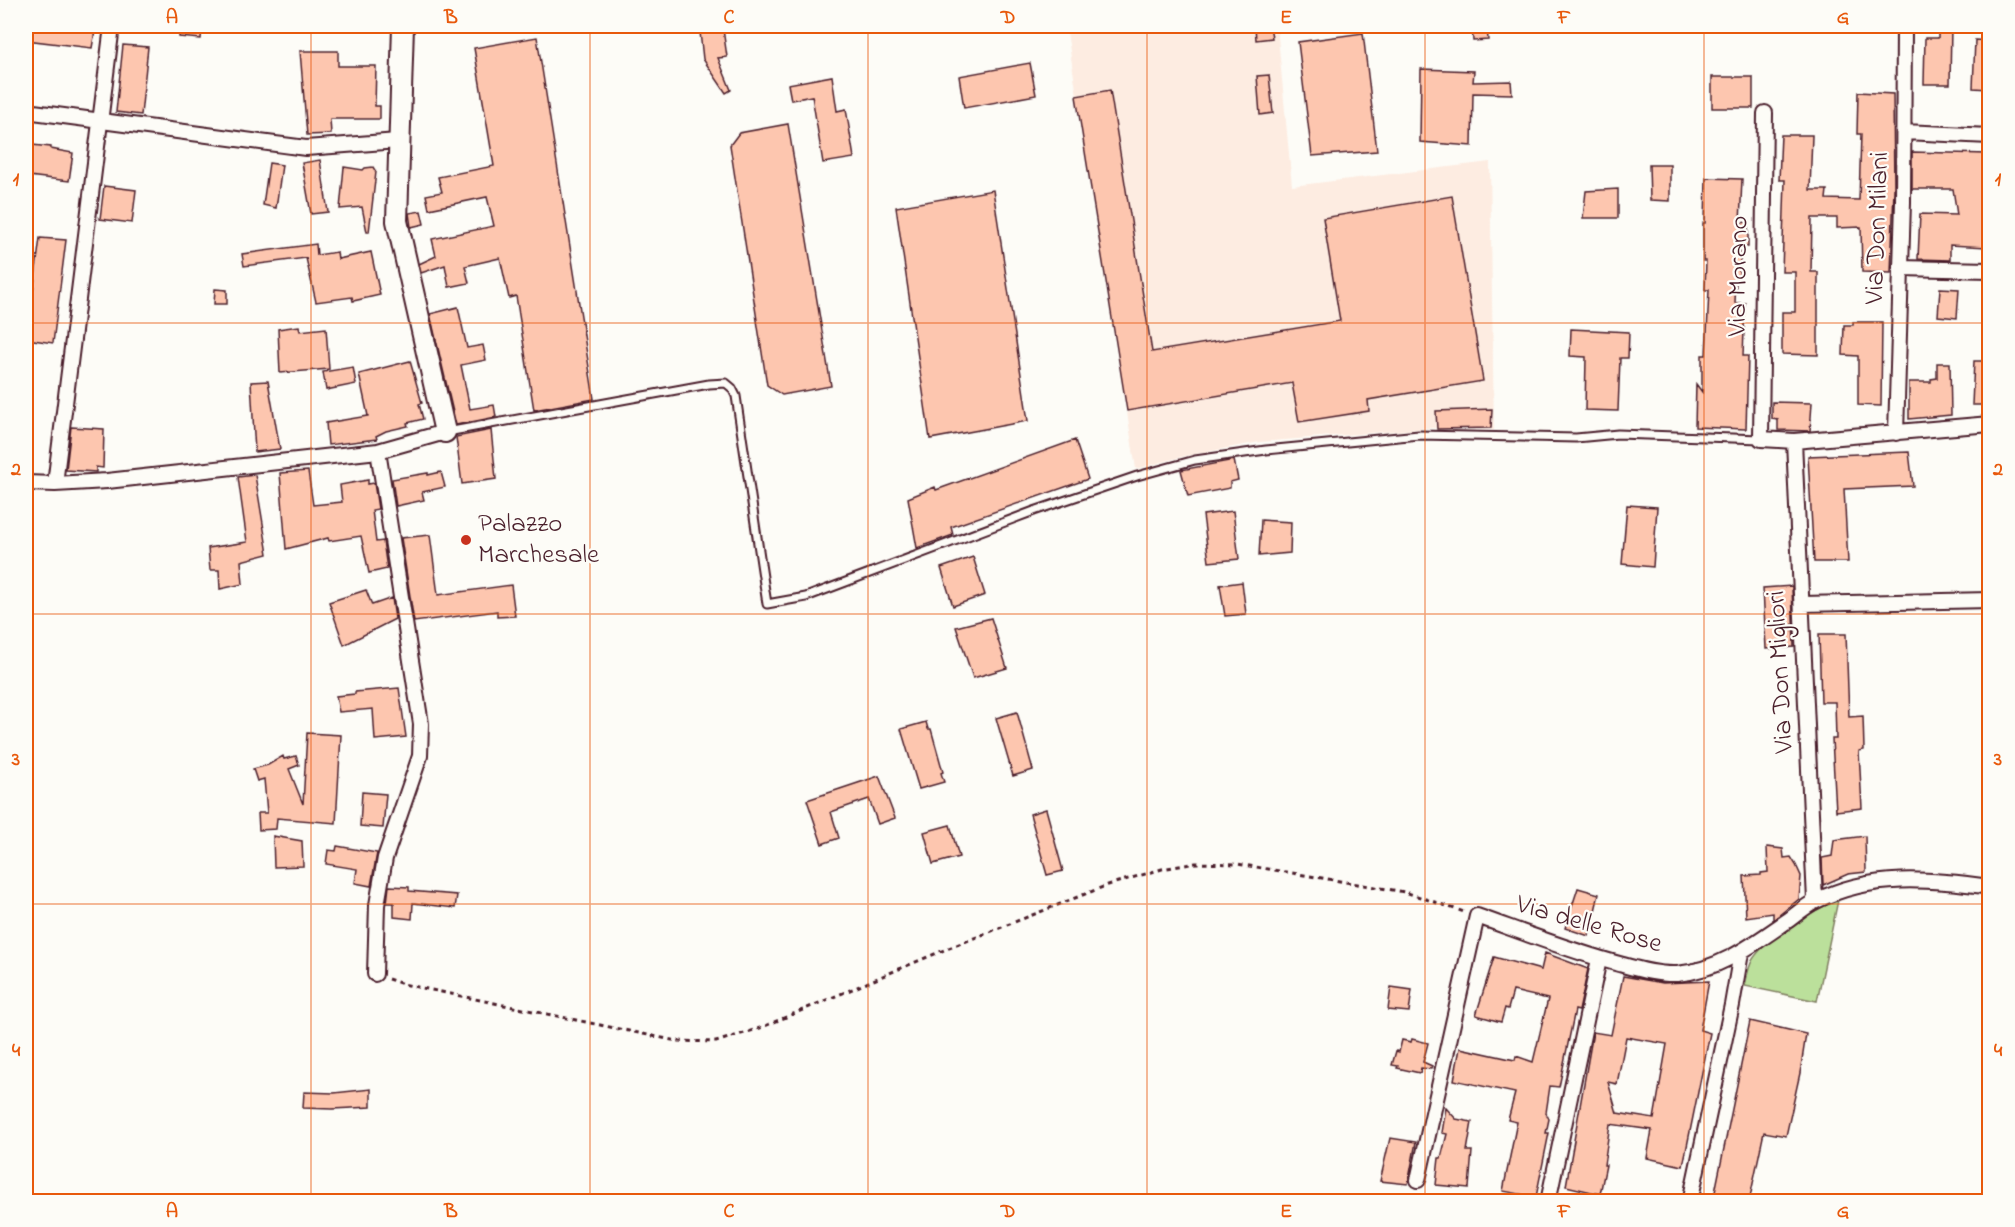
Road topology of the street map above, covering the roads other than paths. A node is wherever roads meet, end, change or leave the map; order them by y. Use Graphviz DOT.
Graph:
graph roads {
  1 [pos="112,26"];
  2 [pos="403,26"];
  3 [pos="1904,26"];
  4 [pos="26,111"];
  5 [pos="1765,113"];
  6 [pos="100,120"];
  7 [pos="1904,132"];
  8 [pos="1989,136"];
  9 [pos="399,141"];
  10 [pos="1900,268"];
  11 [pos="1989,270"];
  12 [pos="1989,424"];
  13 [pos="445,432"];
  14 [pos="1896,433"];
  15 [pos="1761,439"];
  16 [pos="1794,441"];
  17 [pos="378,451"];
  18 [pos="26,483"];
  19 [pos="55,483"];
  20 [pos="1989,600"];
  21 [pos="1802,604"];
  22 [pos="1989,887"];
  23 [pos="1815,901"];
  24 [pos="1741,953"];
  25 [pos="1599,959"];
  26 [pos="375,974"];
  27 [pos="1418,1180"];
  28 [pos="1548,1202"];
  29 [pos="1690,1202"];
  1 -- 6 [label="street"];
  2 -- 9 [label="street"];
  3 -- 7 [label="street, Via Don Milani"];
  4 -- 6 [label="street"];
  5 -- 15 [label="street, Via Morano"];
  6 -- 9 [label="street"];
  6 -- 19 [label="street"];
  7 -- 8 [label="street"];
  7 -- 10 [label="street, Via Don Milani"];
  9 -- 13 [label="street"];
  10 -- 11 [label="street"];
  10 -- 14 [label="street, Via Don Milani"];
  12 -- 14 [label="street"];
  13 -- 15 [label="lane"];
  13 -- 17 [label="street"];
  14 -- 16 [label="street"];
  15 -- 16 [label="street"];
  16 -- 21 [label="street, Via Don Migliori"];
  17 -- 19 [label="street"];
  17 -- 26 [label="street"];
  18 -- 19 [label="street"];
  20 -- 21 [label="street"];
  21 -- 23 [label="street, Via Don Migliori"];
  22 -- 23 [label="street, Via delle Rose"];
  23 -- 24 [label="street, Via delle Rose"];
  24 -- 25 [label="street, Via delle Rose"];
  24 -- 29 [label="street"];
  25 -- 27 [label="street, Via delle Rose"];
  25 -- 28 [label="street"];
}
